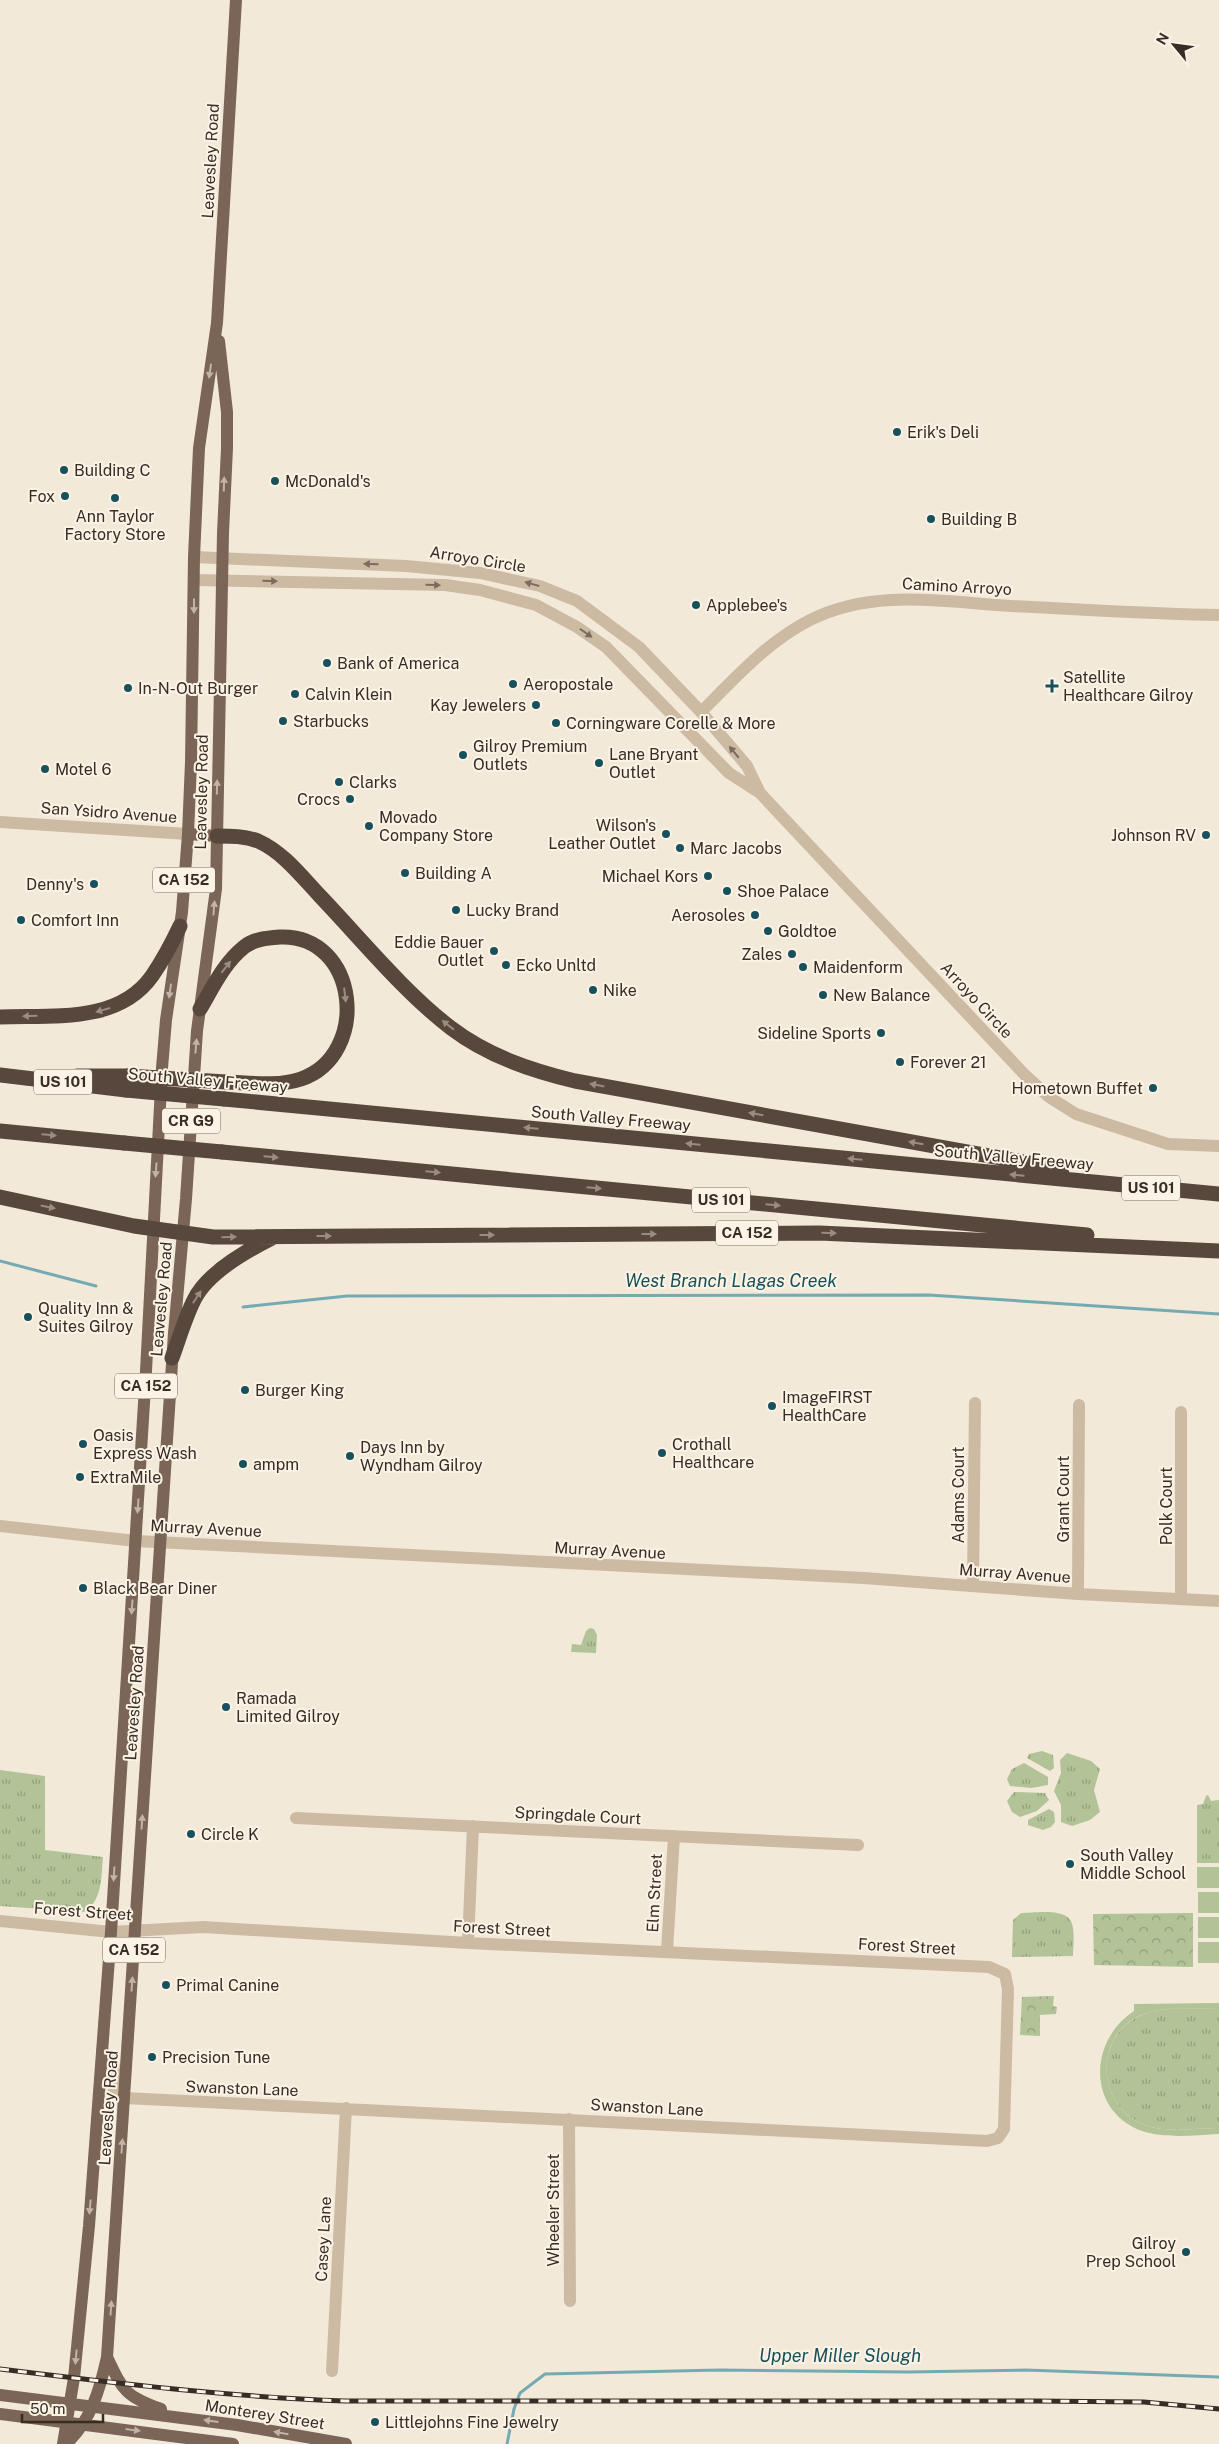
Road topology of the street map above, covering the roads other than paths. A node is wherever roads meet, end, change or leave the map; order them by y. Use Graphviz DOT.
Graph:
graph roads {
  1 [pos="236,0"];
  2 [pos="217,323"];
  3 [pos="194,557"];
  4 [pos="222,558"];
  5 [pos="194,580"];
  6 [pos="222,580"];
  7 [pos="1219,616"];
  8 [pos="700,712"];
  9 [pos="760,793"];
  10 [pos="0,822"];
  11 [pos="188,834"];
  12 [pos="217,836"];
  13 [pos="180,926"];
  14 [pos="200,1009"];
  15 [pos="0,1017"];
  16 [pos="6,1076"];
  17 [pos="127,1083"];
  18 [pos="0,1131"];
  19 [pos="1219,1146"];
  20 [pos="1083,1181"];
  21 [pos="1219,1194"];
  22 [pos="0,1197"];
  23 [pos="152,1230"];
  24 [pos="183,1234"];
  25 [pos="275,1236"];
  26 [pos="1219,1250"];
  27 [pos="172,1358"];
  28 [pos="974,1403"];
  29 [pos="1079,1405"];
  30 [pos="1181,1412"];
  31 [pos="0,1526"];
  32 [pos="136,1541"];
  33 [pos="160,1543"];
  34 [pos="973,1586"];
  35 [pos="1078,1594"];
  36 [pos="1181,1599"];
  37 [pos="1219,1601"];
  38 [pos="296,1818"];
  39 [pos="473,1826"];
  40 [pos="674,1836"];
  41 [pos="858,1845"];
  42 [pos="0,1921"];
  43 [pos="135,1931"];
  44 [pos="111,1932"];
  45 [pos="468,1943"];
  46 [pos="667,1951"];
  47 [pos="1003,1972"];
  48 [pos="102,2050"];
  49 [pos="125,2098"];
  50 [pos="346,2108"];
  51 [pos="569,2120"];
  52 [pos="570,2301"];
  53 [pos="107,2357"];
  54 [pos="332,2372"];
  55 [pos="0,2395"];
  56 [pos="70,2402"];
  57 [pos="92,2405"];
  58 [pos="0,2414"];
  59 [pos="185,2418"];
  60 [pos="67,2422"];
  61 [pos="84,2424"];
  62 [pos="65,2444"];
  63 [pos="233,2444"];
  64 [pos="346,2444"];
  1 -- 2 [label="main road, Leavesley Road / CR G9"];
  2 -- 3 [label="main road, Leavesley Road / CR G9, one-way"];
  4 -- 2 [label="main road, Leavesley Road / CR G9, one-way"];
  3 -- 4 [label="street, Arroyo Circle"];
  3 -- 5 [label="main road, Leavesley Road / CR G9"];
  4 -- 6 [label="main road, Leavesley Road / CR G9"];
  8 -- 4 [label="street, Arroyo Circle, one-way"];
  5 -- 6 [label="street, Arroyo Circle"];
  5 -- 11 [label="main road, Leavesley Road / CR G9, one-way"];
  6 -- 9 [label="street, Arroyo Circle, one-way"];
  12 -- 6 [label="main road, Leavesley Road / CR G9, one-way"];
  7 -- 8 [label="street, Camino Arroyo"];
  9 -- 8 [label="street, Arroyo Circle, one-way"];
  9 -- 19 [label="street, Arroyo Circle"];
  10 -- 11 [label="street, San Ysidro Avenue"];
  11 -- 12 [label="main road, San Ysidro Avenue"];
  11 -- 13 [label="main road, Leavesley Road / CA 152"];
  14 -- 12 [label="main road, Leavesley Road / CR G9, one-way"];
  20 -- 12 [label="highway, one-way"];
  13 -- 15 [label="highway, one-way"];
  13 -- 23 [label="main road, Leavesley Road / CA 152, one-way"];
  14 -- 17 [label="highway, one-way, bridge"];
  24 -- 14 [label="main road, Leavesley Road / CR G9, one-way"];
  16 -- 17 [label="highway, South Valley Freeway / US 101"];
  20 -- 17 [label="highway, South Valley Freeway / US 101, one-way, bridge"];
  18 -- 26 [label="highway, US 101, one-way, bridge"];
  20 -- 21 [label="highway, South Valley Freeway / US 101"];
  22 -- 23 [label="highway, one-way"];
  23 -- 24 [label="highway"];
  23 -- 32 [label="main road, Leavesley Road / CA 152, one-way"];
  24 -- 25 [label="highway, one-way"];
  24 -- 27 [label="main road, Leavesley Road / CR G9"];
  25 -- 26 [label="highway, CA 152, one-way"];
  27 -- 25 [label="highway, CA 152, one-way"];
  27 -- 33 [label="main road, Leavesley Road / CA 152"];
  28 -- 34 [label="street, Adams Court"];
  29 -- 35 [label="street, Grant Court"];
  30 -- 36 [label="street, Polk Court"];
  31 -- 32 [label="street, Murray Avenue"];
  32 -- 33 [label="street, Murray Avenue"];
  32 -- 44 [label="main road, Leavesley Road / CA 152, one-way"];
  33 -- 34 [label="street, Murray Avenue"];
  43 -- 33 [label="main road, Leavesley Road / CA 152, one-way"];
  34 -- 35 [label="street, Murray Avenue"];
  35 -- 36 [label="street, Murray Avenue"];
  36 -- 37 [label="street, Murray Avenue"];
  38 -- 39 [label="street, Springdale Court"];
  39 -- 40 [label="street, Springdale Court"];
  39 -- 45 [label="street"];
  40 -- 41 [label="street, Springdale Court"];
  40 -- 46 [label="street, Elm Street"];
  42 -- 44 [label="street, Forest Street"];
  43 -- 44 [label="street, Forest Street"];
  43 -- 45 [label="street, Forest Street"];
  49 -- 43 [label="main road, Leavesley Road / CA 152, one-way"];
  44 -- 48 [label="main road, Leavesley Road / CA 152"];
  45 -- 46 [label="street, Forest Street"];
  46 -- 47 [label="street, Forest Street"];
  47 -- 51 [label="street, Swanston Lane"];
  48 -- 49 [label="street"];
  48 -- 56 [label="main road, Leavesley Road / CA 152, one-way"];
  49 -- 50 [label="street, Swanston Lane"];
  53 -- 49 [label="main road, Leavesley Road / CA 152, one-way"];
  50 -- 51 [label="street, Swanston Lane"];
  50 -- 54 [label="street, Casey Lane"];
  51 -- 52 [label="street, Wheeler Street"];
  53 -- 57 [label="main road, Leavesley Road"];
  53 -- 59 [label="main road"];
  55 -- 56 [label="main road, Monterey Street"];
  56 -- 57 [label="main road, Monterey Street"];
  56 -- 60 [label="main road, Leavesley Road / CA 152"];
  57 -- 59 [label="main road, Monterey Street"];
  57 -- 61 [label="main road, Leavesley Road"];
  58 -- 60 [label="main road"];
  64 -- 59 [label="main road, Monterey Street, one-way"];
  60 -- 61 [label="main road"];
  60 -- 62 [label="main road, Leavesley Road"];
  61 -- 62 [label="main road, Leavesley Road"];
  61 -- 63 [label="main road, one-way"];
}
